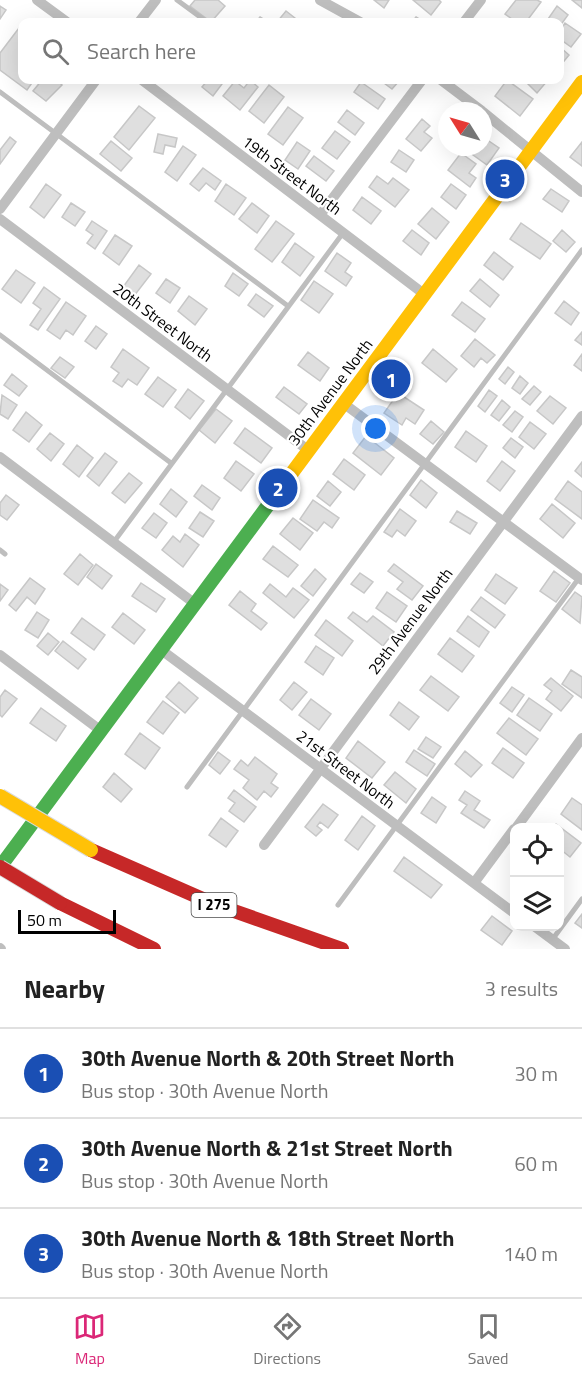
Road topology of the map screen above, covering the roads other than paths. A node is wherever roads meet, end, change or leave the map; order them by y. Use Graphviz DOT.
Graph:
graph roads {
  1 [pos="37,0"];
  2 [pos="156,0"];
  3 [pos="177,0"];
  4 [pos="320,0"];
  5 [pos="481,0"];
  6 [pos="62,18"];
  7 [pos="142,18"];
  8 [pos="202,18"];
  9 [pos="353,18"];
  10 [pos="467,18"];
  11 [pos="582,82"];
  12 [pos="93,84"];
  13 [pos="147,84"];
  14 [pos="419,84"];
  15 [pos="446,84"];
  16 [pos="0,92"];
  17 [pos="470,102"];
  18 [pos="492,119"];
  19 [pos="56,133"];
  20 [pos="532,149"];
  21 [pos="582,192"];
  22 [pos="0,208"];
  23 [pos="320,215"];
  24 [pos="0,219"];
  25 [pos="343,233"];
  26 [pos="582,250"];
  27 [pos="424,294"];
  28 [pos="288,306"];
  29 [pos="0,334"];
  30 [pos="226,388"];
  31 [pos="343,403"];
  32 [pos="582,416"];
  33 [pos="308,450"];
  34 [pos="0,457"];
  35 [pos="171,463"];
  36 [pos="425,463"];
  37 [pos="503,522"];
  38 [pos="113,543"];
  39 [pos="581,578"];
  40 [pos="194,603"];
  41 [pos="160,649"];
  42 [pos="0,655"];
  43 [pos="243,711"];
  44 [pos="100,730"];
  45 [pos="582,738"];
  46 [pos="320,768"];
  47 [pos="187,787"];
  48 [pos="0,796"];
  49 [pos="519,823"];
  50 [pos="396,825"];
  51 [pos="510,835"];
  52 [pos="264,845"];
  53 [pos="0,867"];
  54 [pos="474,883"];
  55 [pos="582,899"];
  56 [pos="338,905"];
  57 [pos="510,909"];
  58 [pos="540,931"];
  59 [pos="552,940"];
  60 [pos="154,949"];
  61 [pos="342,949"];
  62 [pos="565,949"];
  1 -- 6 [label="street"];
  2 -- 7 [label="street"];
  3 -- 8 [label="lane"];
  4 -- 9 [label="street"];
  5 -- 10 [label="street"];
  11 -- 20 [label="main road, 30th Avenue North"];
  12 -- 19 [label="street"];
  13 -- 23 [label="street, 19th Street North"];
  14 -- 23 [label="street"];
  15 -- 17 [label="street"];
  16 -- 19 [label="lane"];
  18 -- 20 [label="street"];
  19 -- 22 [label="street"];
  19 -- 28 [label="lane"];
  20 -- 21 [label="street"];
  20 -- 27 [label="main road, 30th Avenue North"];
  23 -- 25 [label="street, 19th Street North"];
  24 -- 30 [label="street, 20th Street North"];
  25 -- 27 [label="street, 19th Street North"];
  25 -- 28 [label="lane"];
  26 -- 36 [label="lane"];
  27 -- 31 [label="main road, 30th Avenue North"];
  28 -- 30 [label="lane"];
  29 -- 35 [label="lane"];
  30 -- 33 [label="street, 20th Street North"];
  30 -- 35 [label="lane"];
  31 -- 33 [label="main road, 30th Avenue North"];
  31 -- 36 [label="street"];
  32 -- 37 [label="street, 29th Avenue North"];
  33 -- 40 [label="main road, 30th Avenue North"];
  34 -- 38 [label="street"];
  35 -- 38 [label="lane"];
  36 -- 37 [label="street"];
  36 -- 43 [label="lane"];
  37 -- 39 [label="street"];
  37 -- 46 [label="street, 29th Avenue North"];
  38 -- 40 [label="street"];
  39 -- 50 [label="lane"];
  40 -- 41 [label="main road, 30th Avenue North"];
  41 -- 43 [label="street, 21st Street North"];
  41 -- 44 [label="main road, 30th Avenue North"];
  42 -- 44 [label="street"];
  43 -- 46 [label="street, 21st Street North"];
  43 -- 47 [label="lane"];
  44 -- 53 [label="main road, 30th Avenue North"];
  45 -- 49 [label="street"];
  46 -- 50 [label="street, 21st Street North"];
  46 -- 52 [label="street, 29th Avenue North"];
  48 -- 61 [label="main road, I 275, bridge"];
  50 -- 54 [label="street, 21st Street North"];
  50 -- 56 [label="lane"];
  51 -- 54 [label="street"];
  53 -- 60 [label="main road, bridge"];
  54 -- 57 [label="street, 21st Street North"];
  55 -- 59 [label="lane"];
  58 -- 59 [label="street"];
  59 -- 62 [label="street"];
}
